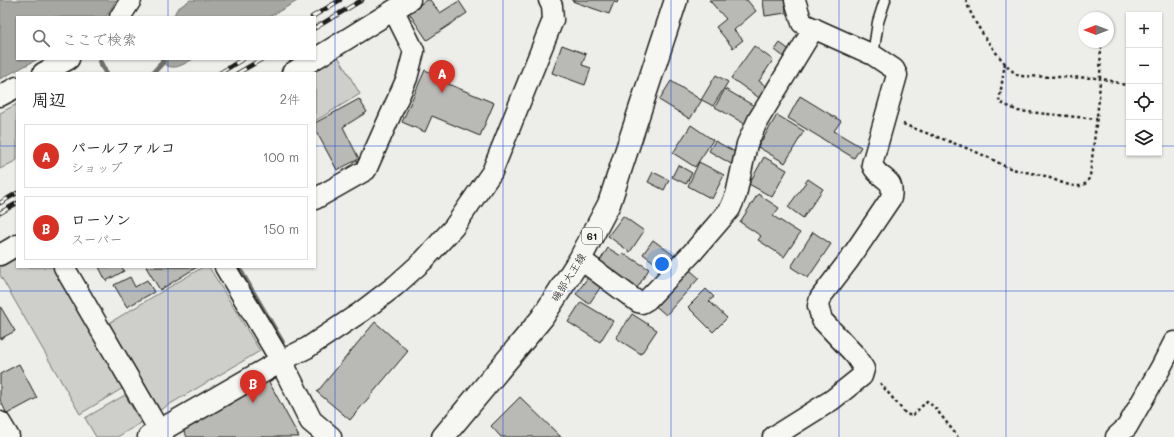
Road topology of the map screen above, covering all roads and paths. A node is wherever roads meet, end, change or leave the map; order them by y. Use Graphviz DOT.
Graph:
graph roads {
  1 [pos="131,0"];
  2 [pos="549,0"];
  3 [pos="676,0"];
  4 [pos="795,0"];
  5 [pos="885,0"];
  6 [pos="966,0"];
  7 [pos="402,5"];
  8 [pos="121,16"];
  9 [pos="814,28"];
  10 [pos="1101,48"];
  11 [pos="873,55"];
  12 [pos="316,58"];
  13 [pos="67,60"];
  14 [pos="313,60"];
  15 [pos="1005,63"];
  16 [pos="45,72"];
  17 [pos="294,72"];
  18 [pos="1100,78"];
  19 [pos="1126,85"];
  20 [pos="16,88"];
  21 [pos="0,96"];
  22 [pos="886,116"];
  23 [pos="1097,119"];
  24 [pos="316,198"];
  25 [pos="16,246"];
  26 [pos="0,255"];
  27 [pos="580,259"];
  28 [pos="65,268"];
  29 [pos="226,268"];
  30 [pos="1174,342"];
  31 [pos="282,362"];
  32 [pos="864,369"];
  33 [pos="0,422"];
  34 [pos="157,435"];
  35 [pos="1124,435"];
  36 [pos="9,437"];
  37 [pos="330,437"];
  38 [pos="443,437"];
  39 [pos="773,437"];
  40 [pos="958,437"];
  1 -- 8 [label="street"];
  2 -- 31 [label="street"];
  3 -- 27 [label="main road, 磯部大王線 / 61"];
  4 -- 9 [label="street"];
  5 -- 11 [label="lane"];
  6 -- 15 [label="path"];
  7 -- 12 [label="street"];
  7 -- 24 [label="street"];
  9 -- 11 [label="street"];
  9 -- 27 [label="street"];
  10 -- 18 [label="path"];
  11 -- 22 [label="street"];
  13 -- 16 [label="street"];
  14 -- 17 [label="street"];
  15 -- 18 [label="path"];
  15 -- 23 [label="path"];
  18 -- 19 [label="path"];
  18 -- 23 [label="path"];
  20 -- 21 [label="street"];
  22 -- 23 [label="path"];
  22 -- 32 [label="street"];
  25 -- 26 [label="street"];
  27 -- 38 [label="main road, 磯部大王線 / 61"];
  28 -- 34 [label="street"];
  29 -- 31 [label="street"];
  30 -- 35 [label="street"];
  31 -- 34 [label="main road"];
  31 -- 37 [label="main road"];
  32 -- 39 [label="street"];
  32 -- 40 [label="path"];
  33 -- 36 [label="street"];
}
